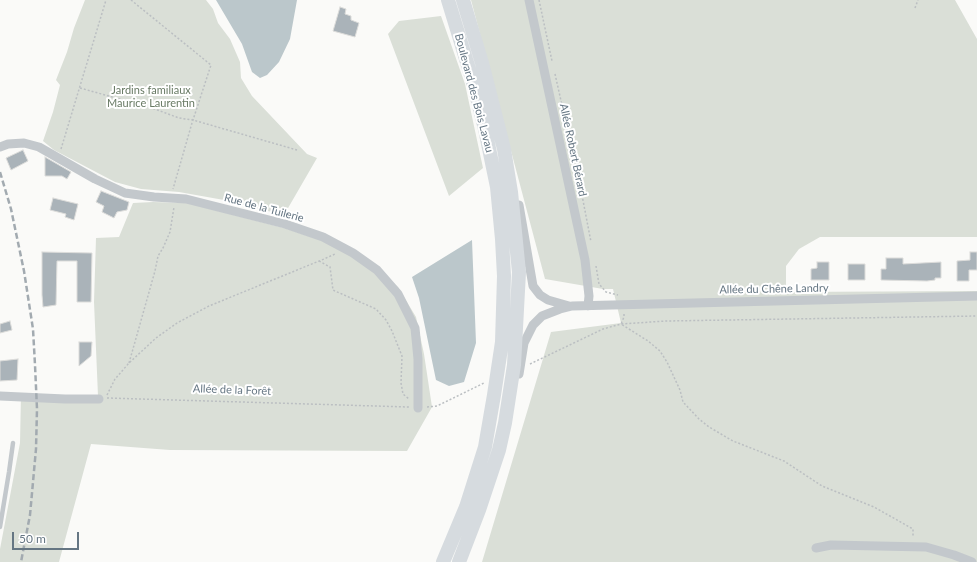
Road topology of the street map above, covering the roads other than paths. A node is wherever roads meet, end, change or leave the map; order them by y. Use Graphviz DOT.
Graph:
graph roads {
  1 [pos="448,0"];
  2 [pos="463,0"];
  3 [pos="529,0"];
  4 [pos="0,147"];
  5 [pos="504,149"];
  6 [pos="977,296"];
  7 [pos="572,306"];
  8 [pos="588,306"];
  9 [pos="0,396"];
  10 [pos="102,399"];
  11 [pos="418,408"];
  12 [pos="505,423"];
  13 [pos="13,443"];
  14 [pos="0,527"];
  15 [pos="816,548"];
  16 [pos="444,562"];
  17 [pos="459,562"];
  18 [pos="972,562"];
  1 -- 16 [label="main road, Boulevard des Bois Lavau"];
  2 -- 5 [label="main road, Boulevard des Bois Lavau"];
  3 -- 8 [label="street, Allée Robert Bérard"];
  4 -- 11 [label="street, Rue de la Tuilerie"];
  5 -- 7 [label="street, Allée du Chêne Landry"];
  5 -- 12 [label="main road, Boulevard des Bois Lavau"];
  6 -- 8 [label="street, Allée du Chêne Landry"];
  7 -- 8 [label="street, Allée du Chêne Landry"];
  7 -- 12 [label="street, Allée du Chêne Landry"];
  9 -- 10 [label="street"];
  12 -- 17 [label="main road, Boulevard des Bois Lavau"];
  13 -- 14 [label="lane"];
  15 -- 18 [label="street"];
}
